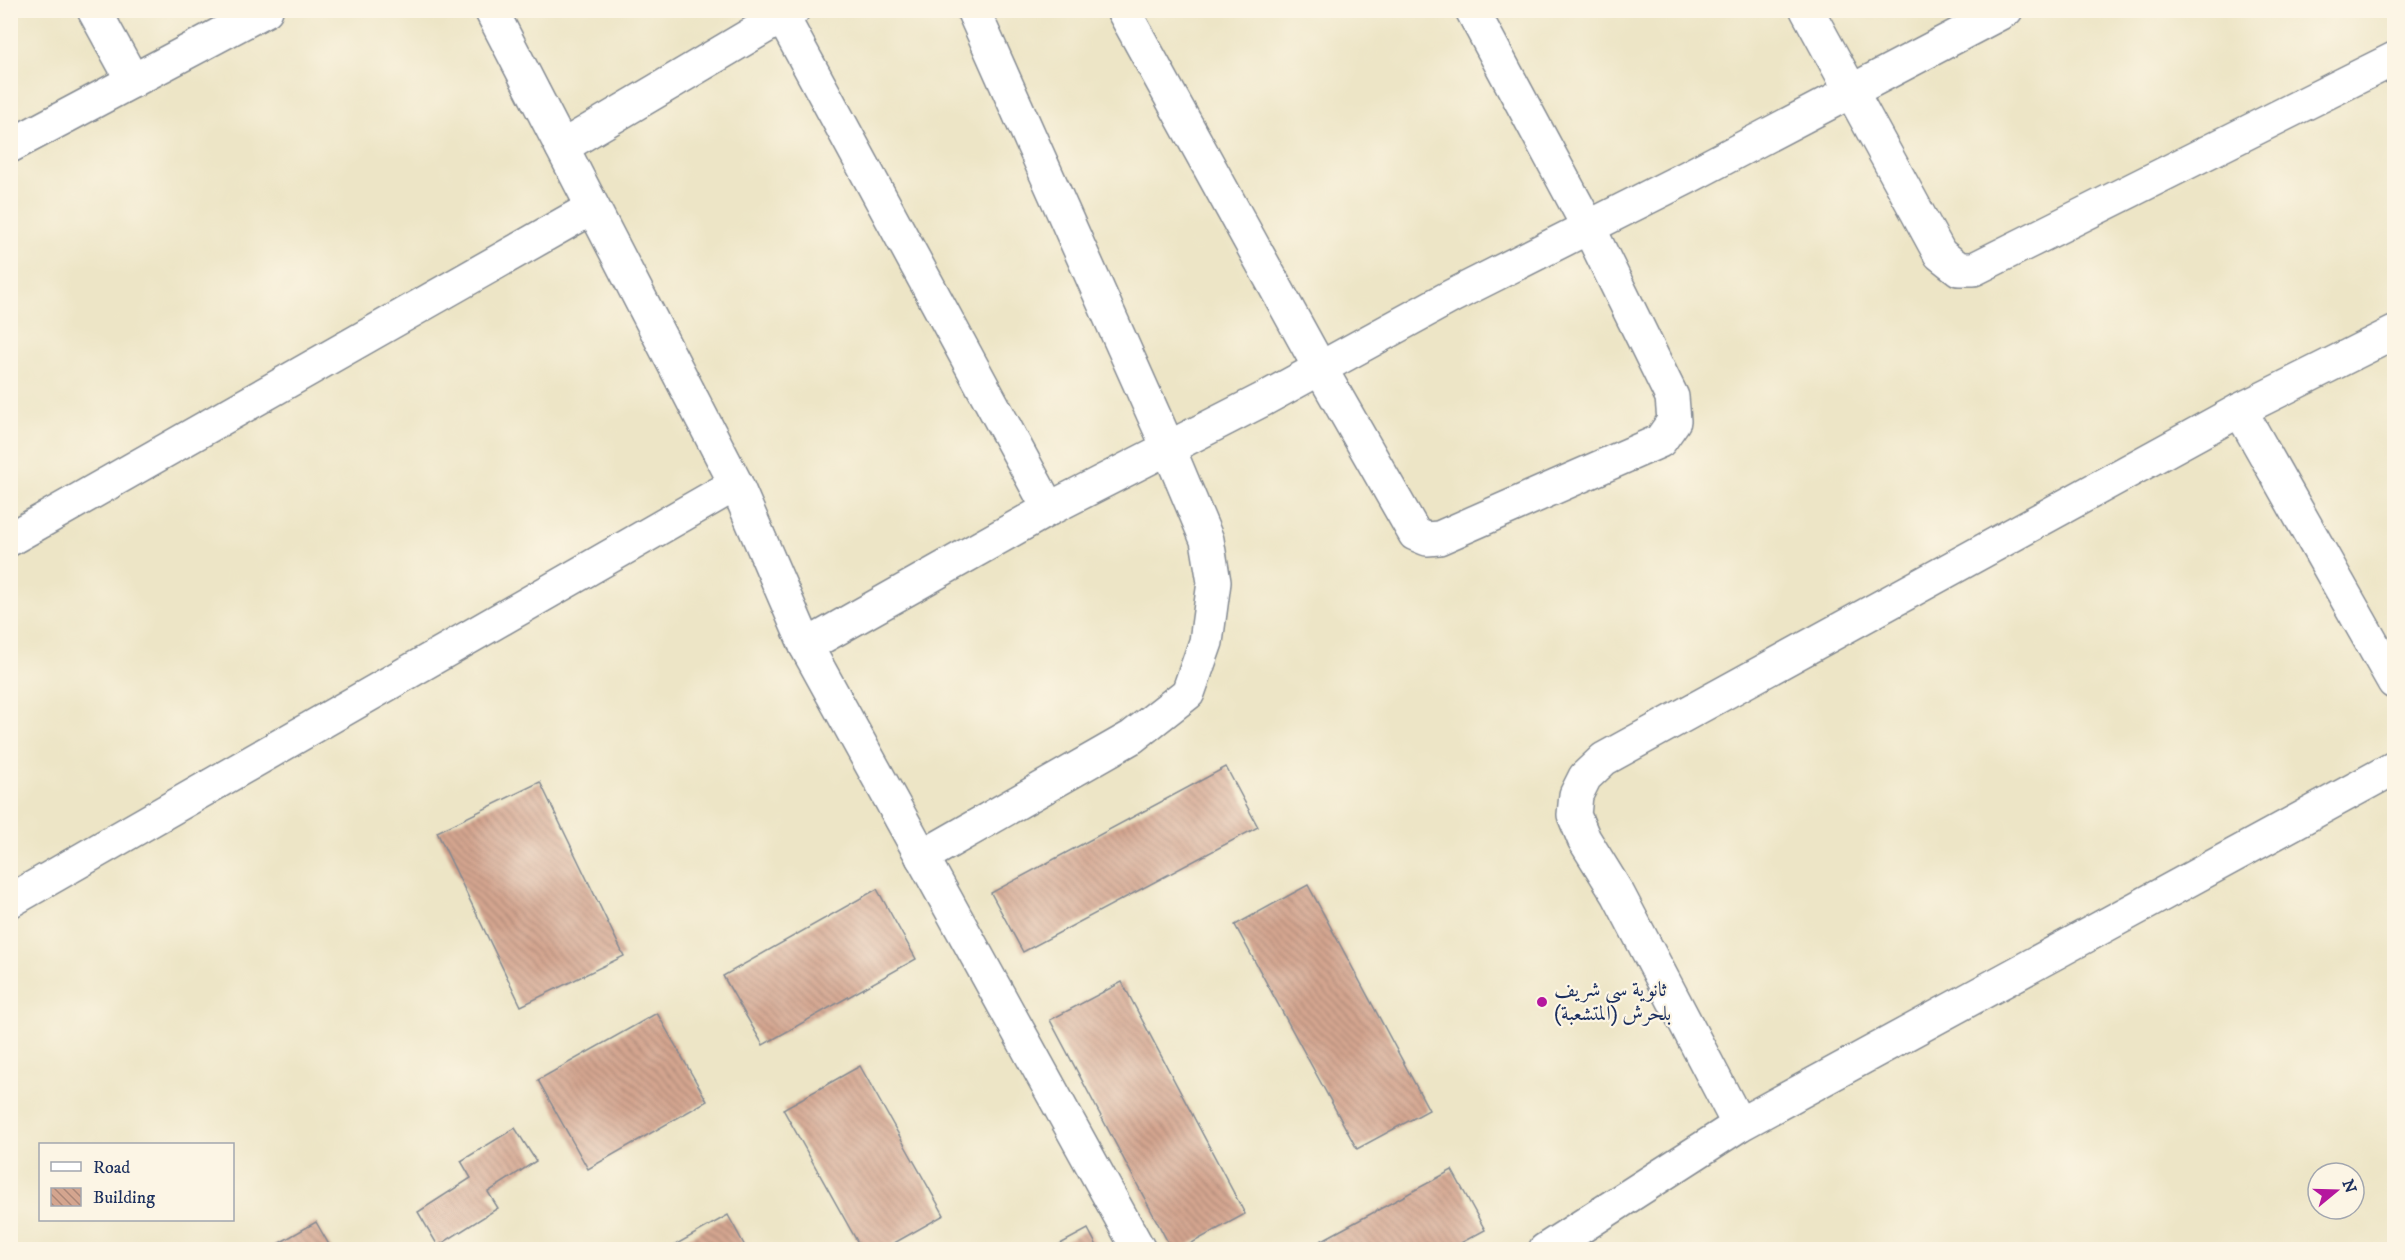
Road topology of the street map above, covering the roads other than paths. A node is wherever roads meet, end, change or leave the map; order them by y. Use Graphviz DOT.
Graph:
graph roads {
  1 [pos="94,10"];
  2 [pos="266,10"];
  3 [pos="491,10"];
  4 [pos="974,10"];
  5 [pos="1124,10"];
  6 [pos="1472,10"];
  7 [pos="1807,10"];
  8 [pos="2006,10"];
  9 [pos="788,14"];
  10 [pos="2394,59"];
  11 [pos="133,81"];
  12 [pos="1852,91"];
  13 [pos="10,146"];
  14 [pos="561,147"];
  15 [pos="592,208"];
  16 [pos="1588,226"];
  17 [pos="2394,333"];
  18 [pos="1320,368"];
  19 [pos="2240,410"];
  20 [pos="1168,447"];
  21 [pos="735,484"];
  22 [pos="1049,509"];
  23 [pos="10,538"];
  24 [pos="806,646"];
  25 [pos="2394,682"];
  26 [pos="2394,768"];
  27 [pos="922,857"];
  28 [pos="10,901"];
  29 [pos="1739,1125"];
  30 [pos="1139,1250"];
  31 [pos="1545,1250"];
  1 -- 11 [label="street"];
  2 -- 11 [label="street"];
  3 -- 14 [label="street"];
  4 -- 20 [label="street"];
  5 -- 18 [label="street"];
  6 -- 16 [label="street"];
  7 -- 12 [label="street"];
  8 -- 12 [label="street"];
  9 -- 14 [label="street"];
  9 -- 22 [label="street"];
  10 -- 12 [label="street"];
  11 -- 13 [label="street"];
  12 -- 16 [label="street"];
  14 -- 15 [label="street"];
  15 -- 21 [label="street"];
  15 -- 23 [label="street"];
  16 -- 18 [label="street"];
  16 -- 18 [label="street"];
  17 -- 19 [label="street"];
  18 -- 20 [label="street"];
  19 -- 25 [label="street"];
  19 -- 29 [label="street"];
  20 -- 22 [label="street"];
  20 -- 27 [label="street"];
  21 -- 24 [label="street"];
  21 -- 28 [label="street"];
  22 -- 24 [label="street"];
  24 -- 27 [label="street"];
  26 -- 29 [label="street"];
  27 -- 30 [label="street"];
  29 -- 31 [label="street"];
}
